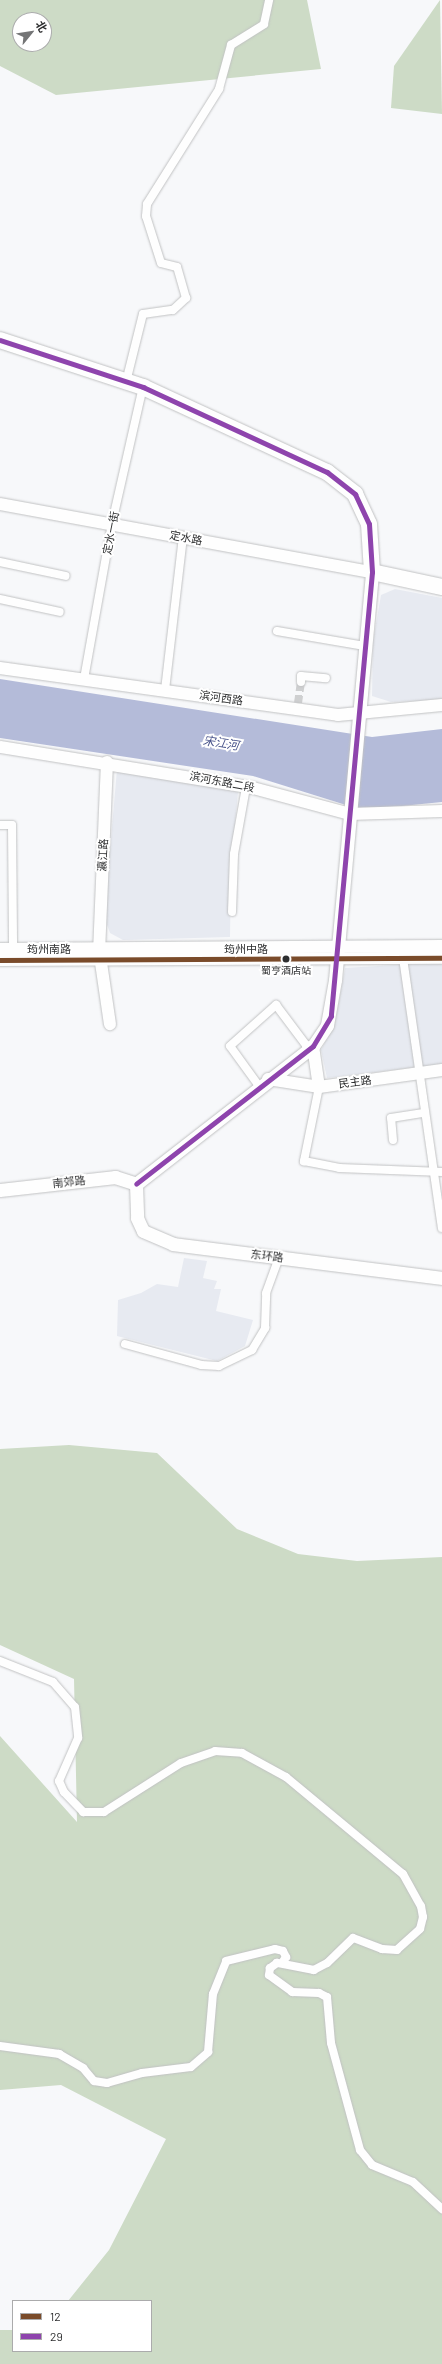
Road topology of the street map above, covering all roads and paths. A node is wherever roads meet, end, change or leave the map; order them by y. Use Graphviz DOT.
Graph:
graph roads {
  1 [pos="270,0"];
  2 [pos="0,340"];
  3 [pos="126,382"];
  4 [pos="143,387"];
  5 [pos="0,504"];
  6 [pos="112,523"];
  7 [pos="183,537"];
  8 [pos="0,562"];
  9 [pos="372,572"];
  10 [pos="66,576"];
  11 [pos="442,587"];
  12 [pos="0,599"];
  13 [pos="60,612"];
  14 [pos="277,631"];
  15 [pos="365,646"];
  16 [pos="0,668"];
  17 [pos="326,678"];
  18 [pos="84,679"];
  19 [pos="301,682"];
  20 [pos="165,690"];
  21 [pos="442,705"];
  22 [pos="361,714"];
  23 [pos="0,747"];
  24 [pos="107,762"];
  25 [pos="246,787"];
  26 [pos="442,811"];
  27 [pos="350,814"];
  28 [pos="0,824"];
  29 [pos="232,912"];
  30 [pos="442,946"];
  31 [pos="0,949"];
  32 [pos="13,949"];
  33 [pos="99,949"];
  34 [pos="336,954"];
  35 [pos="403,958"];
  36 [pos="442,958"];
  37 [pos="0,960"];
  38 [pos="101,962"];
  39 [pos="110,1024"];
  40 [pos="313,1046"];
  41 [pos="442,1070"];
  42 [pos="417,1074"];
  43 [pos="263,1083"];
  44 [pos="319,1086"];
  45 [pos="424,1114"];
  46 [pos="393,1140"];
  47 [pos="433,1172"];
  48 [pos="442,1172"];
  49 [pos="136,1184"];
  50 [pos="0,1190"];
  51 [pos="442,1228"];
  52 [pos="279,1257"];
  53 [pos="442,1278"];
  54 [pos="126,1344"];
  55 [pos="0,1661"];
  56 [pos="282,1963"];
  57 [pos="0,2046"];
  58 [pos="442,2209"];
  1 -- 3 [label="street"];
  2 -- 3 [label="highway"];
  3 -- 4 [label="highway"];
  4 -- 6 [label="street, 定水一街"];
  4 -- 9 [label="highway"];
  5 -- 6 [label="street, 定水路"];
  6 -- 7 [label="street, 定水路"];
  6 -- 18 [label="street, 定水一街"];
  7 -- 9 [label="street, 定水路"];
  7 -- 20 [label="street"];
  8 -- 10 [label="street"];
  9 -- 11 [label="highway"];
  9 -- 15 [label="main road"];
  12 -- 13 [label="street"];
  14 -- 15 [label="street"];
  15 -- 22 [label="main road"];
  16 -- 18 [label="street, 滨河西路"];
  17 -- 19 [label="street"];
  18 -- 20 [label="street, 滨河西路"];
  20 -- 22 [label="street, 滨河西路"];
  21 -- 22 [label="street, 滨河西路"];
  22 -- 27 [label="main road"];
  23 -- 24 [label="street, 滨河东路二段"];
  24 -- 25 [label="street, 滨河东路二段"];
  24 -- 33 [label="street, 瀛江路"];
  25 -- 27 [label="street, 滨河东路二段"];
  25 -- 29 [label="street"];
  26 -- 27 [label="street, 滨河东路二段"];
  27 -- 34 [label="main road"];
  28 -- 32 [label="street"];
  30 -- 34 [label="street, 筠州中路"];
  31 -- 32 [label="street, 筠州南路"];
  32 -- 33 [label="street, 筠州南路"];
  33 -- 34 [label="street, 筠州中路"];
  33 -- 38 [label="street, 瀛江路"];
  34 -- 35 [label="street, 筠州中路"];
  34 -- 38 [label="street, 筠州中路"];
  34 -- 40 [label="main road"];
  35 -- 36 [label="street, 筠州中路"];
  35 -- 42 [label="street"];
  37 -- 38 [label="street, 筠州南路"];
  38 -- 39 [label="street, 瀛江路"];
  40 -- 43 [label="main road"];
  40 -- 43 [label="street"];
  40 -- 44 [label="street"];
  41 -- 42 [label="street, 民主路"];
  42 -- 44 [label="street, 民主路"];
  42 -- 45 [label="street"];
  43 -- 44 [label="street, 民主路"];
  43 -- 49 [label="main road"];
  44 -- 47 [label="street"];
  45 -- 46 [label="street"];
  45 -- 47 [label="street"];
  47 -- 48 [label="street"];
  47 -- 51 [label="street"];
  49 -- 50 [label="main road, 南郊路"];
  49 -- 52 [label="main road, 东环路"];
  52 -- 53 [label="main road, 东环路"];
  52 -- 54 [label="street"];
  55 -- 56 [label="street"];
  56 -- 57 [label="street"];
  56 -- 58 [label="street"];
}
